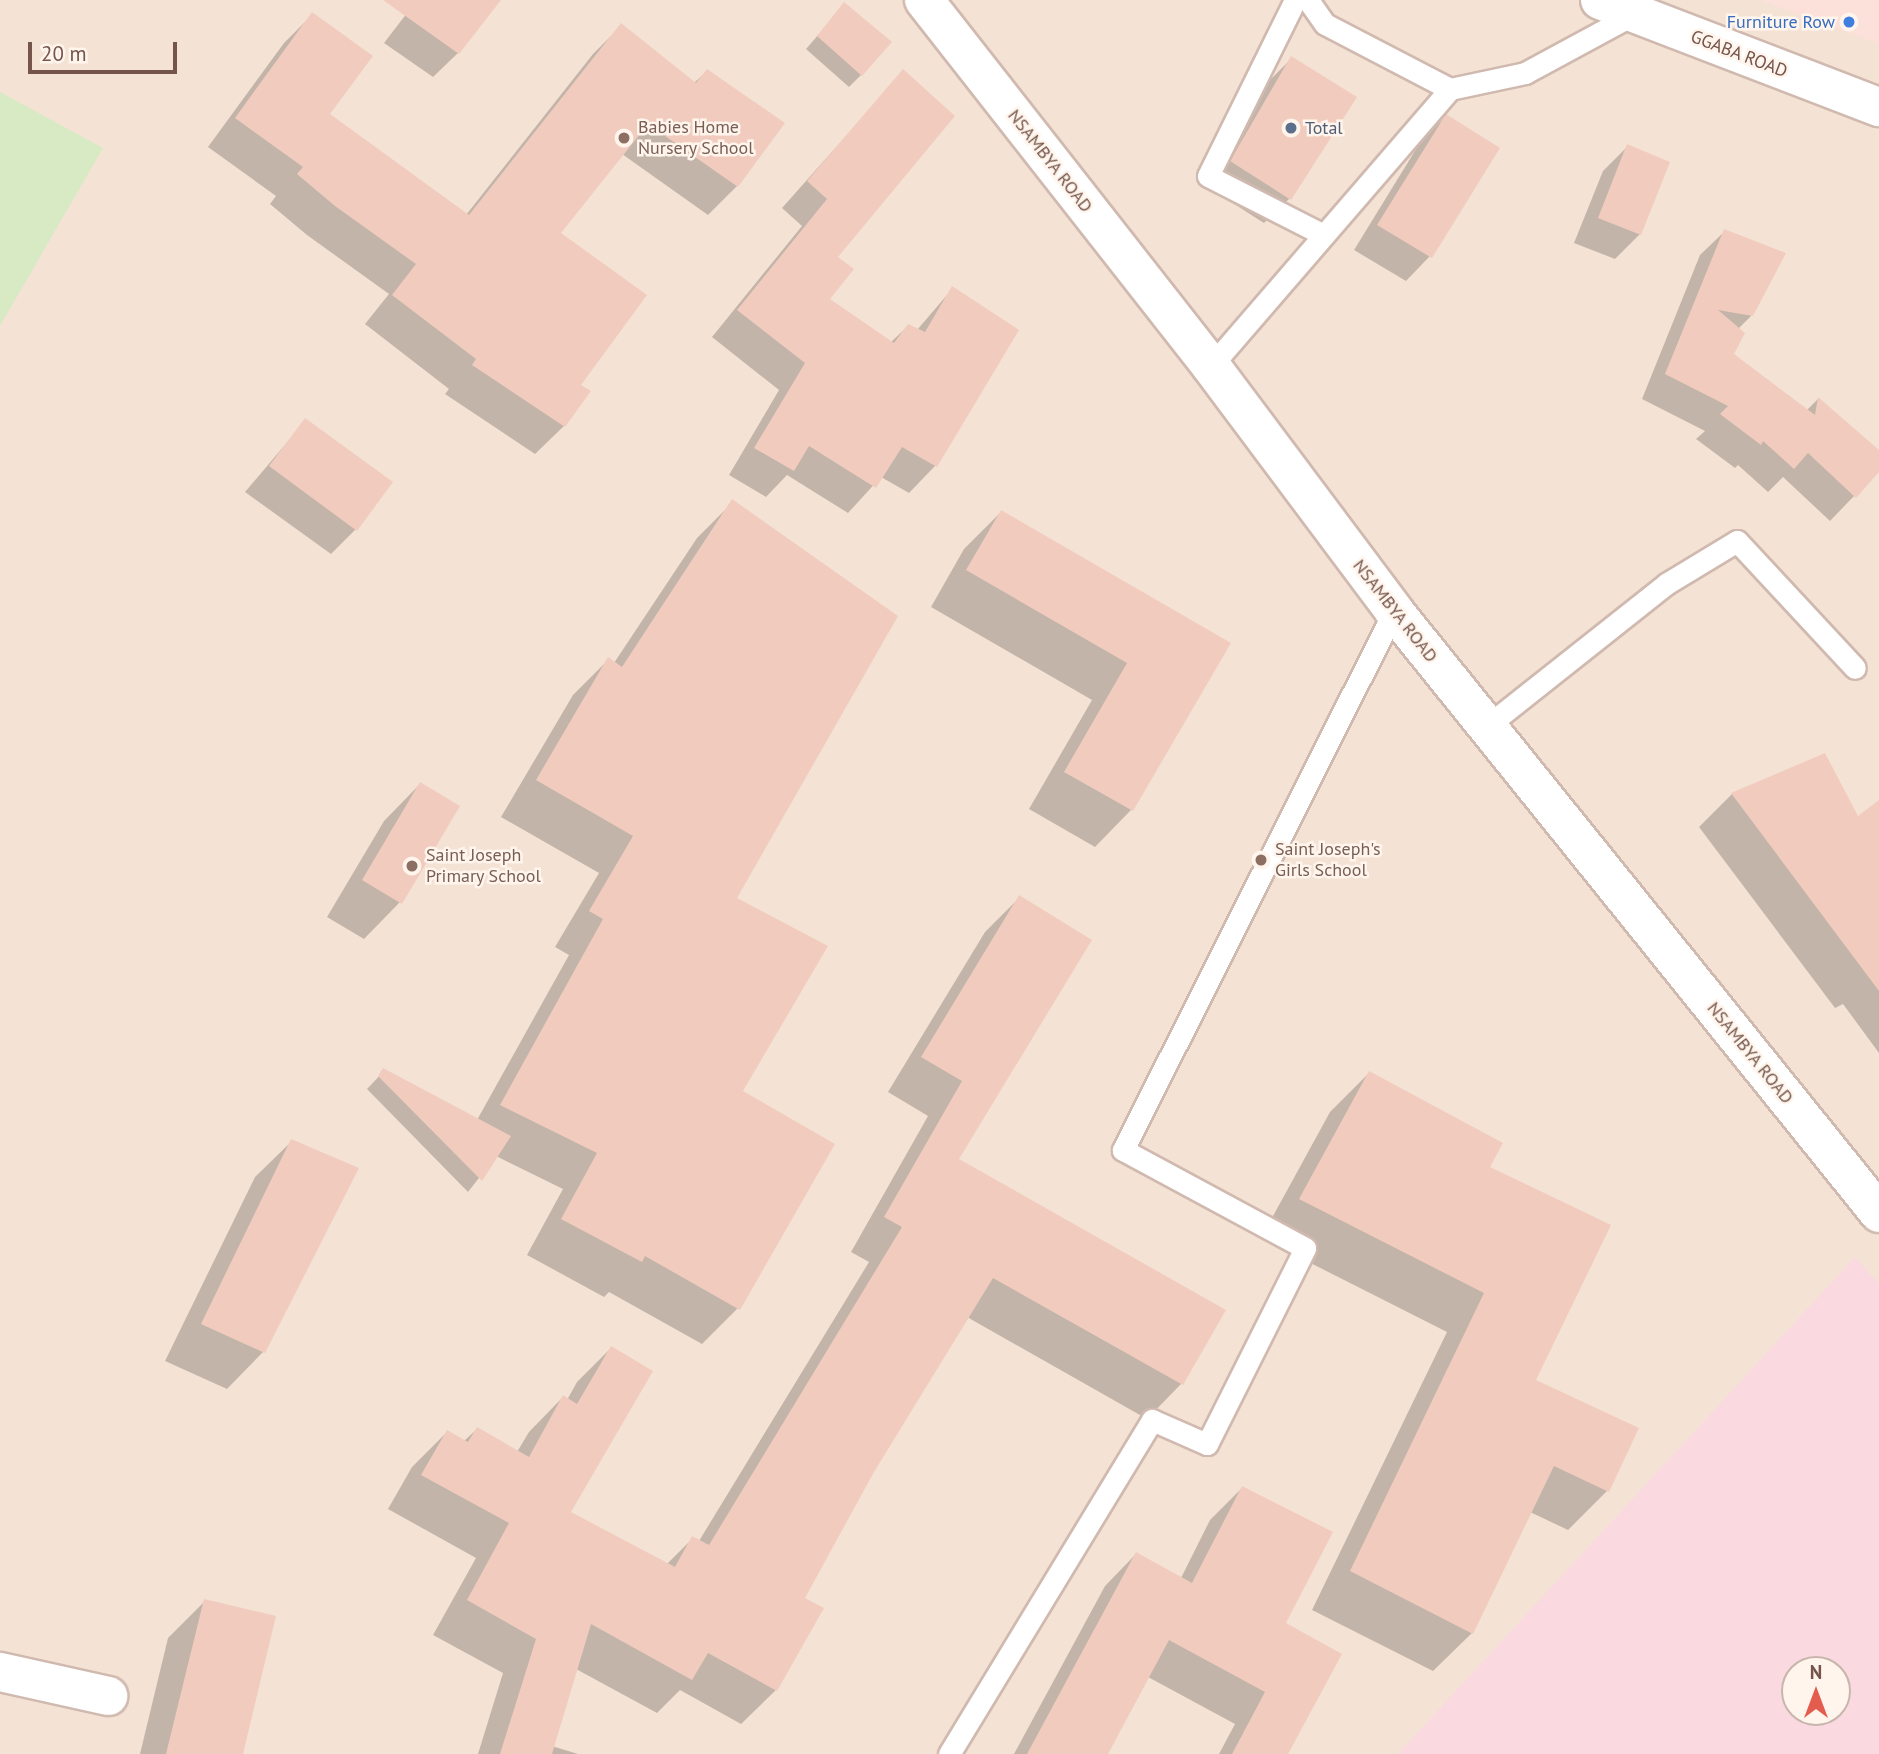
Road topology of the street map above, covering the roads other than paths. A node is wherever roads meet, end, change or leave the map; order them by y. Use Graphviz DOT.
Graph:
graph roads {
  1 [pos="924,0"];
  2 [pos="1295,0"];
  3 [pos="1308,0"];
  4 [pos="1617,7"];
  5 [pos="1450,89"];
  6 [pos="1879,107"];
  7 [pos="1324,235"];
  8 [pos="1211,366"];
  9 [pos="1394,611"];
  10 [pos="1855,668"];
  11 [pos="1487,726"];
  12 [pos="1879,1213"];
  13 [pos="0,1672"];
  14 [pos="108,1696"];
  15 [pos="949,1754"];
  1 -- 8 [label="main road, NSAMBYA ROAD"];
  2 -- 7 [label="lane"];
  3 -- 5 [label="lane"];
  4 -- 5 [label="lane"];
  4 -- 6 [label="main road, GGABA ROAD"];
  5 -- 7 [label="lane"];
  7 -- 8 [label="lane"];
  8 -- 9 [label="main road, NSAMBYA ROAD"];
  9 -- 11 [label="main road, NSAMBYA ROAD"];
  9 -- 15 [label="lane"];
  10 -- 11 [label="lane"];
  11 -- 12 [label="main road, NSAMBYA ROAD"];
  13 -- 14 [label="main road"];
}
